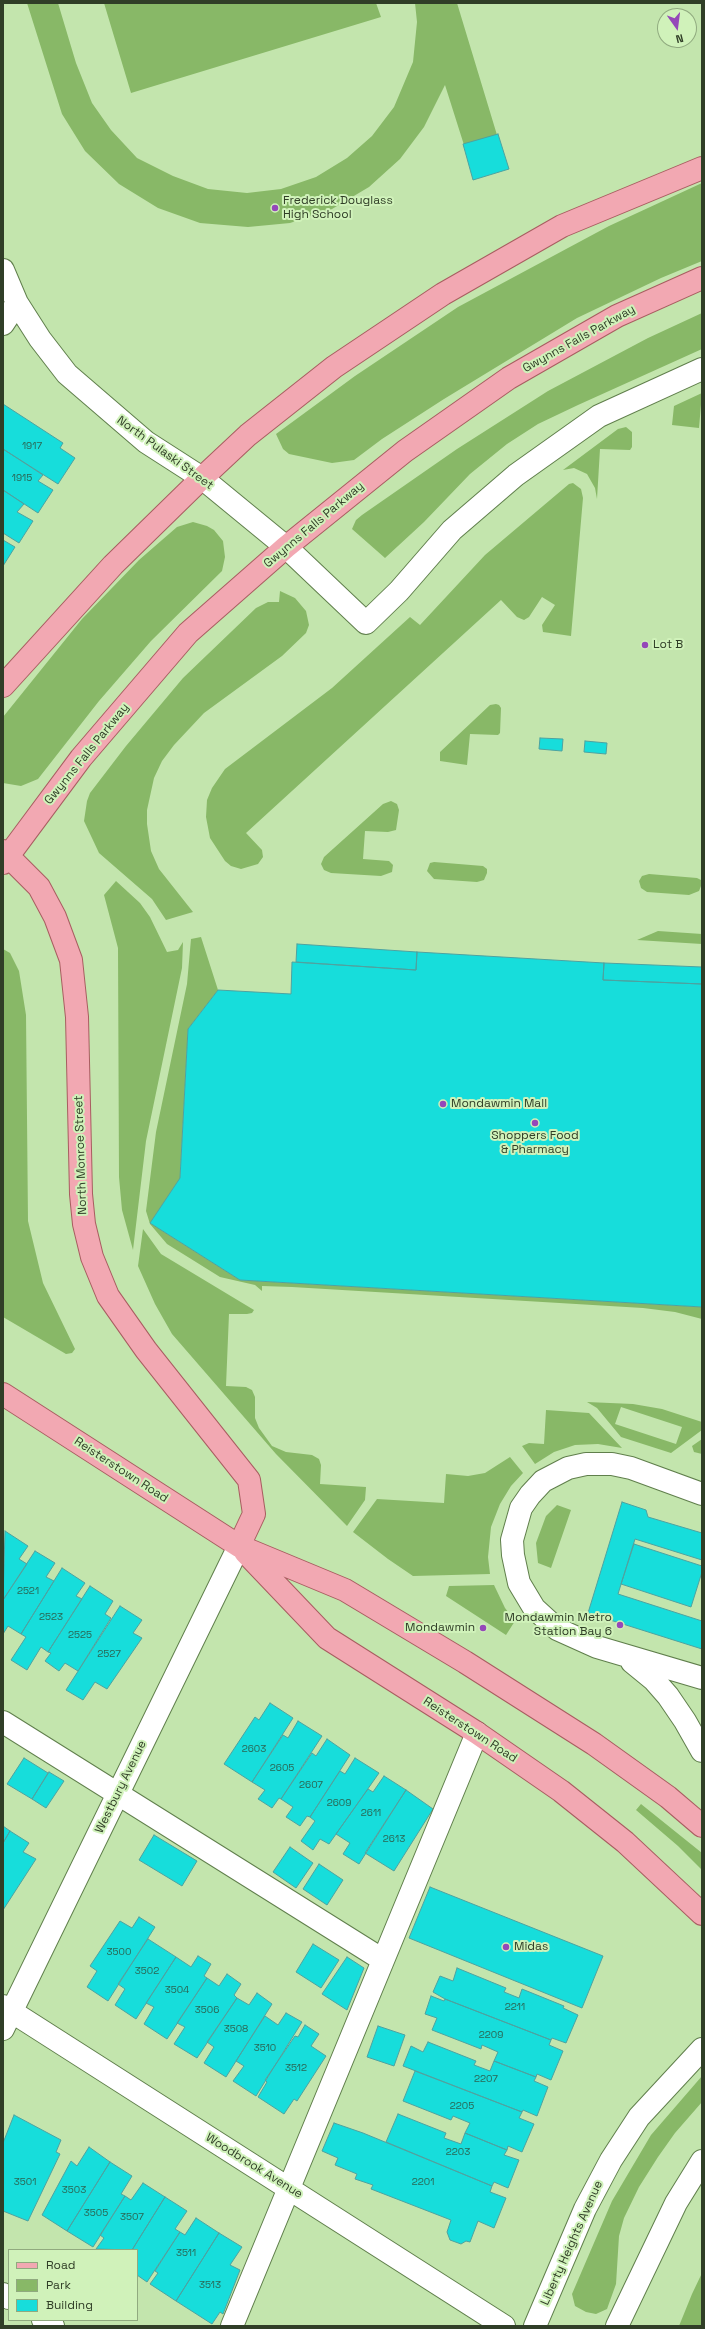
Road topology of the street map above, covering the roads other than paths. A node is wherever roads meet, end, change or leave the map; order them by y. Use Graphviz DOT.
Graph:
graph roads {
  1 [pos="702,168"];
  2 [pos="3,270"];
  3 [pos="702,278"];
  4 [pos="17,302"];
  5 [pos="3,324"];
  6 [pos="702,369"];
  7 [pos="202,478"];
  8 [pos="286,547"];
  9 [pos="3,686"];
  10 [pos="5,856"];
  11 [pos="3,1394"];
  12 [pos="702,1494"];
  13 [pos="238,1546"];
  14 [pos="626,1656"];
  15 [pos="702,1678"];
  16 [pos="3,1722"];
  17 [pos="477,1733"];
  18 [pos="702,1751"];
  19 [pos="118,1793"];
  20 [pos="702,1826"];
  21 [pos="702,1914"];
  22 [pos="383,1960"];
  23 [pos="6,2016"];
  24 [pos="702,2049"];
  25 [pos="702,2161"];
  26 [pos="289,2188"];
  27 [pos="232,2326"];
  28 [pos="504,2326"];
  29 [pos="535,2326"];
  30 [pos="617,2326"];
  1 -- 7 [label="main road"];
  2 -- 4 [label="street, North Pulaski Street"];
  3 -- 8 [label="main road, Gwynns Falls Parkway"];
  4 -- 5 [label="street"];
  4 -- 7 [label="street, North Pulaski Street"];
  6 -- 8 [label="street, North Pulaski Street"];
  7 -- 8 [label="street, North Pulaski Street"];
  7 -- 9 [label="main road"];
  8 -- 10 [label="main road, Gwynns Falls Parkway"];
  10 -- 13 [label="main road, North Monroe Street"];
  11 -- 13 [label="main road, Reisterstown Road"];
  12 -- 14 [label="street"];
  13 -- 17 [label="main road, Reisterstown Road"];
  13 -- 19 [label="street, Westbury Avenue"];
  13 -- 20 [label="main road, Reisterstown Road"];
  14 -- 15 [label="street"];
  14 -- 18 [label="street"];
  16 -- 19 [label="street"];
  17 -- 21 [label="main road, Reisterstown Road"];
  17 -- 22 [label="street"];
  19 -- 22 [label="street"];
  19 -- 23 [label="street, Westbury Avenue"];
  22 -- 26 [label="street"];
  23 -- 26 [label="street, Woodbrook Avenue"];
  24 -- 29 [label="street, Liberty Heights Avenue"];
  25 -- 30 [label="street"];
  26 -- 27 [label="street"];
  26 -- 28 [label="street, Woodbrook Avenue"];
}
